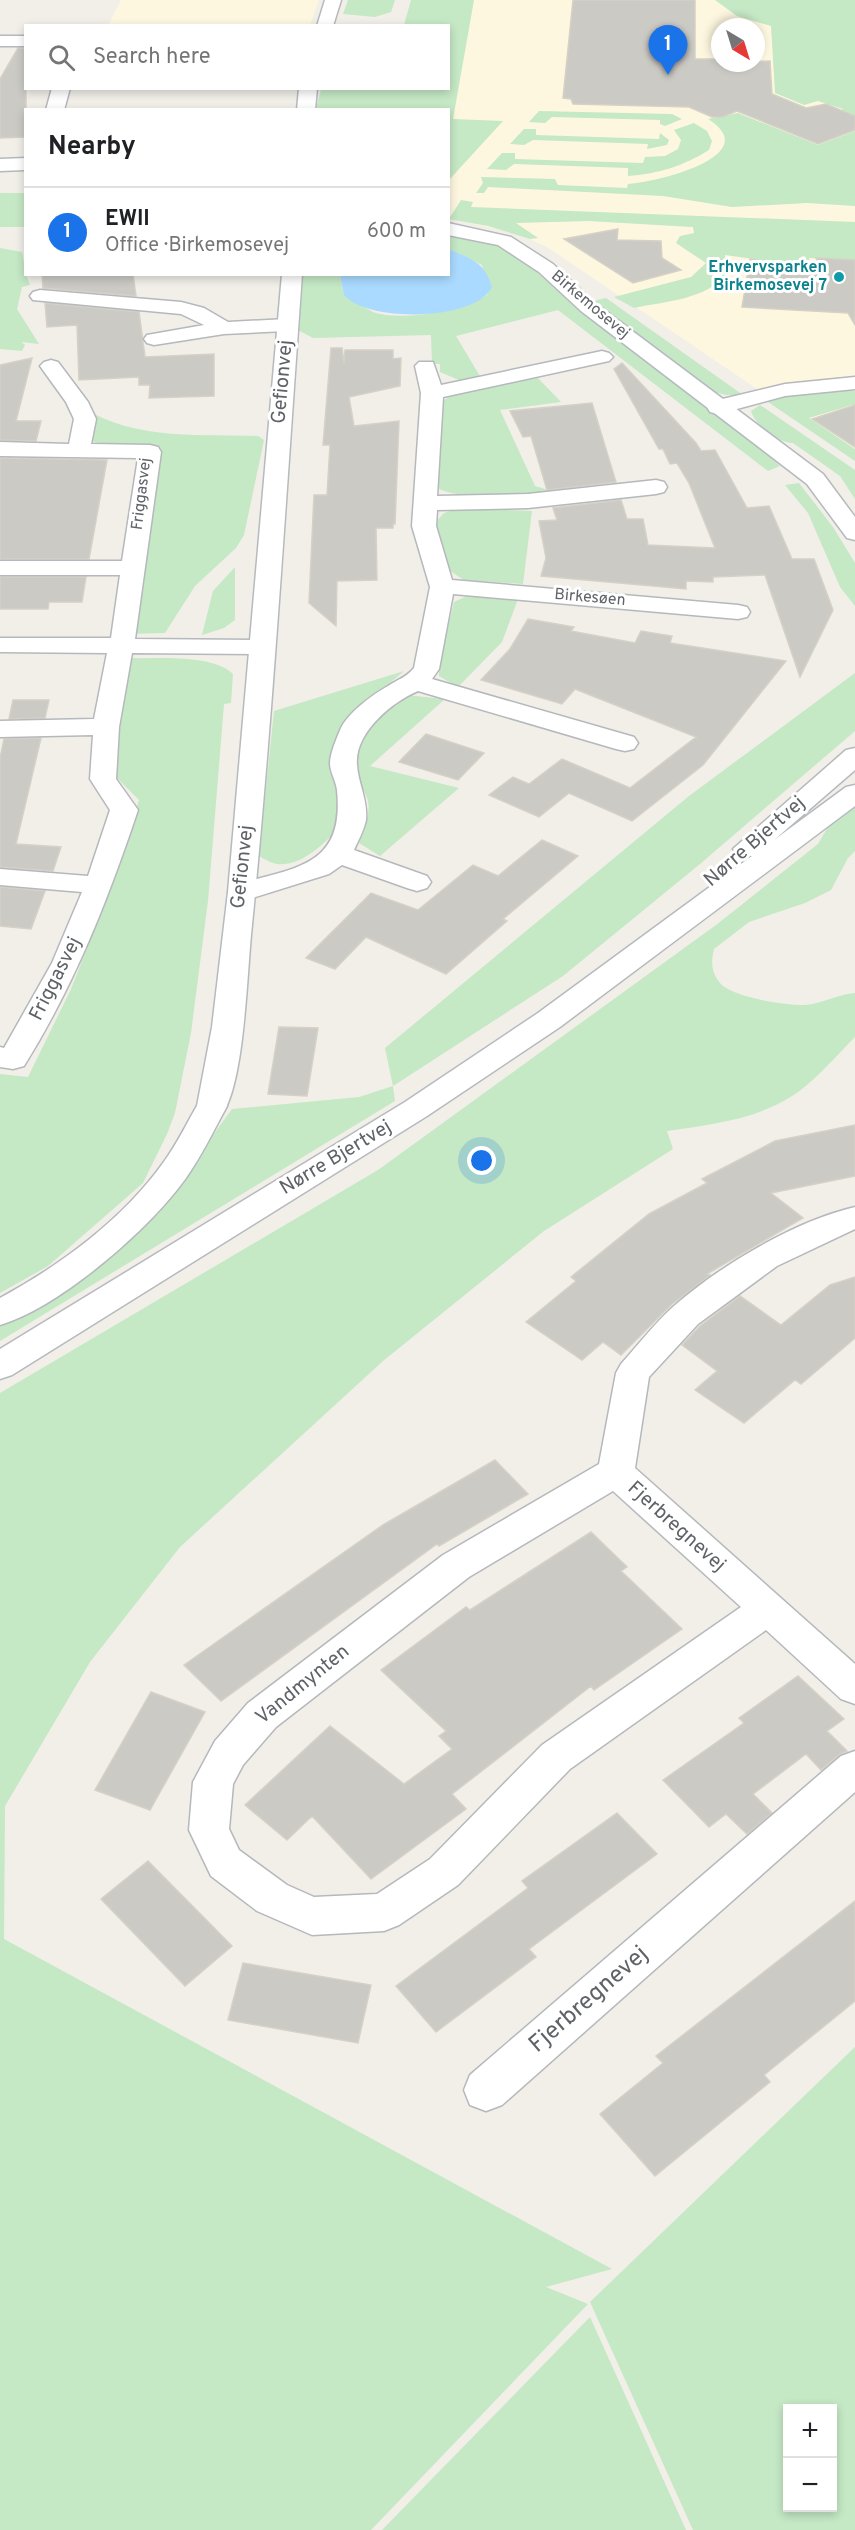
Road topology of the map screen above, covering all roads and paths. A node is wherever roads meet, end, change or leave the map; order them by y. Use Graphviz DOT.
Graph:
graph roads {
  1 [pos="333,0"];
  2 [pos="326,24"];
  3 [pos="0,41"];
  4 [pos="24,41"];
  5 [pos="60,90"];
  6 [pos="308,90"];
  7 [pos="56,108"];
  8 [pos="306,108"];
  9 [pos="24,164"];
  10 [pos="0,165"];
  11 [pos="450,229"];
  12 [pos="292,276"];
  13 [pos="40,296"];
  14 [pos="287,326"];
  15 [pos="224,328"];
  16 [pos="154,339"];
  17 [pos="602,357"];
  18 [pos="51,366"];
  19 [pos="426,366"];
  20 [pos="855,383"];
  21 [pos="432,393"];
  22 [pos="718,407"];
  23 [pos="0,449"];
  24 [pos="80,449"];
  25 [pos="656,487"];
  26 [pos="426,503"];
  27 [pos="855,532"];
  28 [pos="0,568"];
  29 [pos="133,568"];
  30 [pos="442,587"];
  31 [pos="738,612"];
  32 [pos="0,645"];
  33 [pos="122,645"];
  34 [pos="263,647"];
  35 [pos="416,682"];
  36 [pos="106,727"];
  37 [pos="0,729"];
  38 [pos="625,743"];
  39 [pos="855,756"];
  40 [pos="855,793"];
  41 [pos="339,854"];
  42 [pos="0,877"];
  43 [pos="417,882"];
  44 [pos="99,885"];
  45 [pos="242,892"];
  46 [pos="662,934"];
  47 [pos="0,1057"];
  48 [pos="855,1218"];
  49 [pos="0,1313"];
  50 [pos="0,1366"];
  51 [pos="616,1472"];
  52 [pos="767,1609"];
  53 [pos="855,1688"];
  54 [pos="855,1768"];
  55 [pos="486,2090"];
  1 -- 2 [label="street"];
  3 -- 4 [label="street"];
  5 -- 7 [label="street"];
  6 -- 8 [label="street"];
  9 -- 10 [label="street"];
  11 -- 22 [label="street, Birkemosevej"];
  12 -- 14 [label="street, Gefionvej"];
  13 -- 15 [label="street"];
  14 -- 15 [label="street, Gefionvej"];
  14 -- 34 [label="street, Gefionvej"];
  15 -- 16 [label="street, Gefionvej"];
  17 -- 21 [label="street"];
  18 -- 24 [label="street"];
  19 -- 21 [label="street"];
  20 -- 22 [label="street"];
  21 -- 26 [label="street"];
  22 -- 27 [label="street, Birkemosevej"];
  23 -- 24 [label="street, Friggasvej"];
  24 -- 29 [label="street, Friggasvej"];
  25 -- 26 [label="street"];
  26 -- 30 [label="street"];
  28 -- 29 [label="street"];
  29 -- 33 [label="street, Friggasvej"];
  30 -- 31 [label="street, Birkesøen"];
  30 -- 35 [label="street"];
  32 -- 33 [label="street"];
  33 -- 34 [label="street"];
  33 -- 36 [label="street, Friggasvej"];
  34 -- 45 [label="street, Gefionvej"];
  35 -- 38 [label="street"];
  35 -- 41 [label="street"];
  36 -- 37 [label="street"];
  36 -- 44 [label="street, Friggasvej"];
  39 -- 46 [label="street, Nørre Bjertvej"];
  40 -- 46 [label="street, Nørre Bjertvej"];
  41 -- 43 [label="street"];
  41 -- 45 [label="street"];
  42 -- 44 [label="street"];
  44 -- 47 [label="street, Friggasvej"];
  45 -- 49 [label="street, Gefionvej"];
  46 -- 50 [label="street, Nørre Bjertvej"];
  48 -- 51 [label="street, Fjerbregnevej"];
  51 -- 52 [label="street, Fjerbregnevej"];
  51 -- 52 [label="street, Vandmynten"];
  52 -- 53 [label="street, Fjerbregnevej"];
  54 -- 55 [label="street, Fjerbregnevej"];
}
